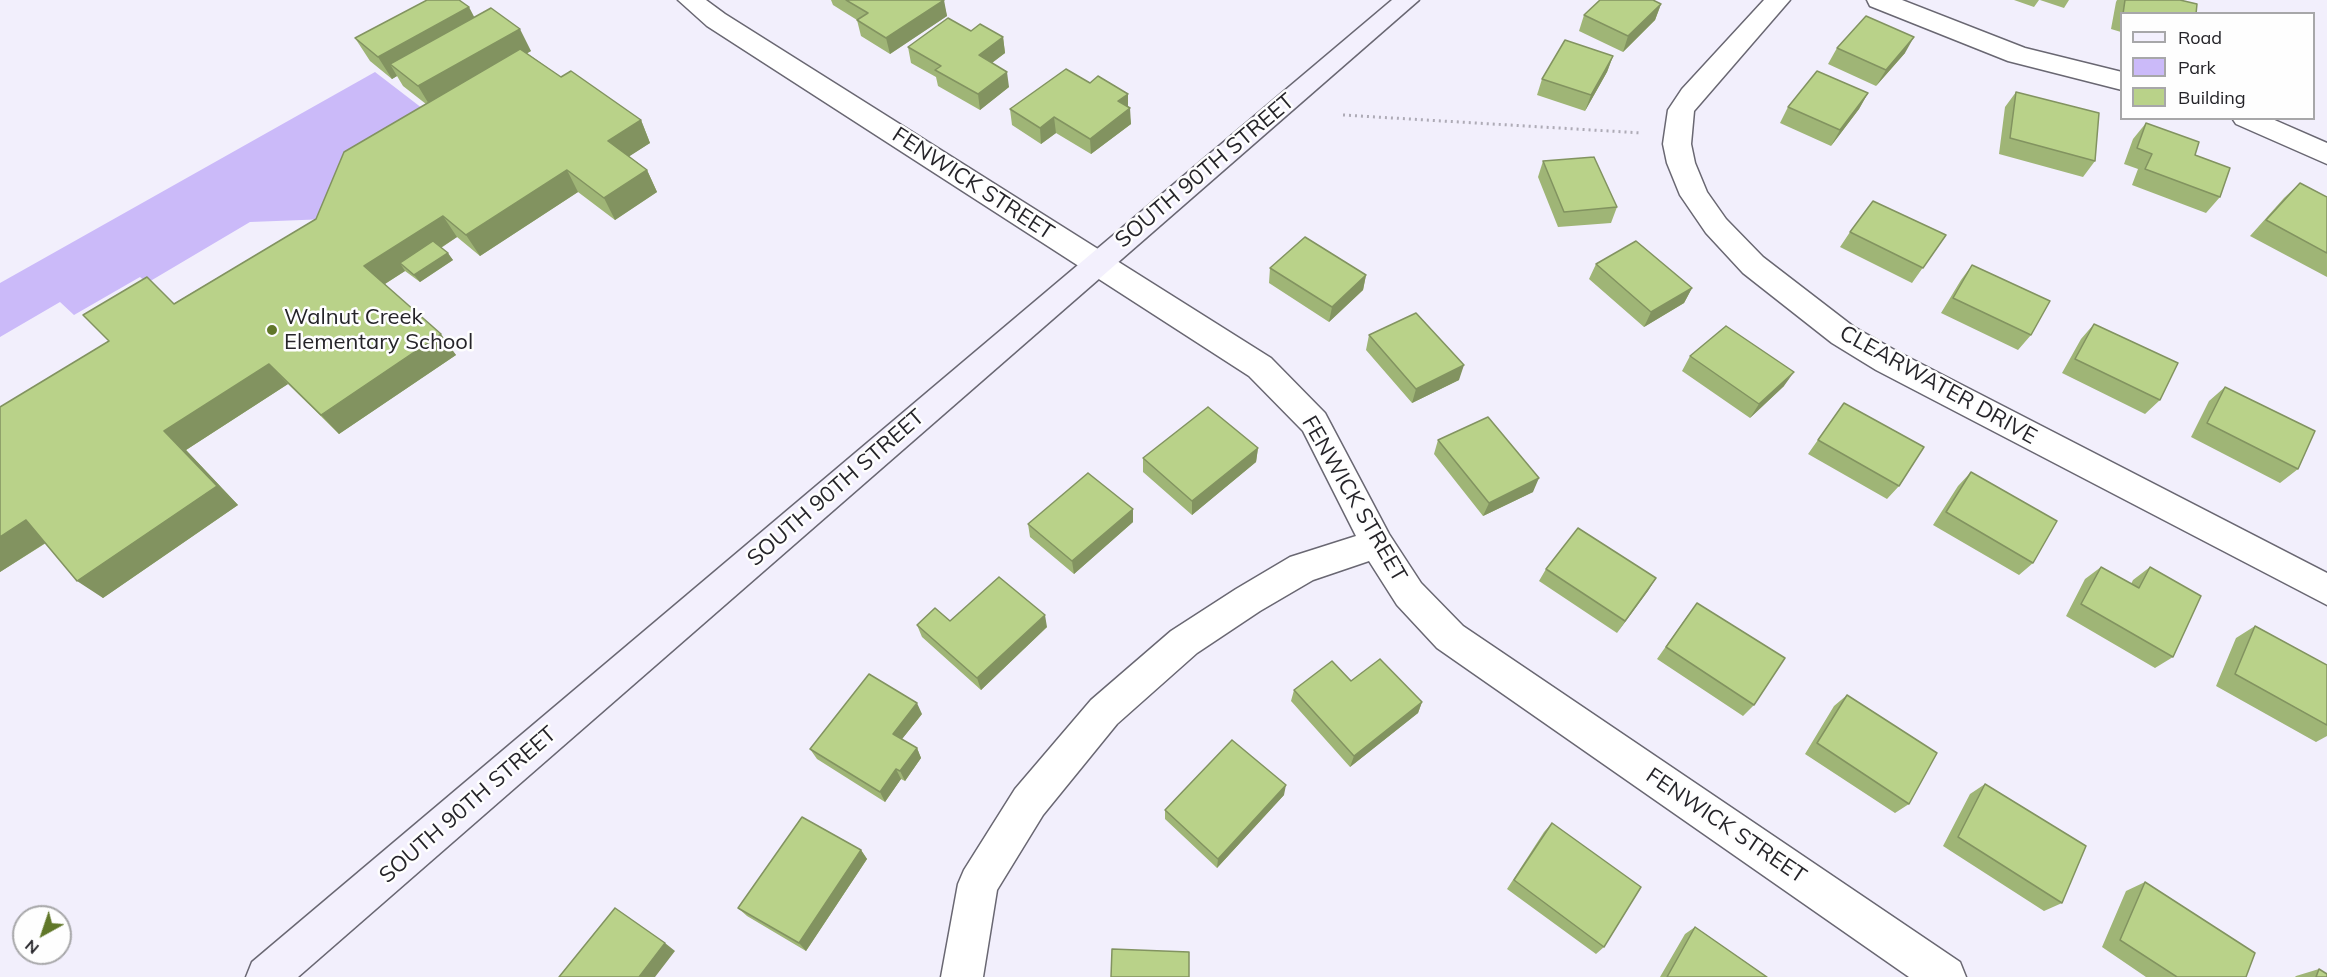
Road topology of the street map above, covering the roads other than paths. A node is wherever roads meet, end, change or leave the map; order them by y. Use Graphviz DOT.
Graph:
graph roads {
  1 [pos="690,0"];
  2 [pos="1407,0"];
  3 [pos="1778,0"];
  4 [pos="1879,0"];
  5 [pos="2120,81"];
  6 [pos="2250,120"];
  7 [pos="2327,154"];
  8 [pos="1096,264"];
  9 [pos="1377,544"];
  10 [pos="2327,590"];
  11 [pos="267,977"];
  12 [pos="962,977"];
  13 [pos="1945,977"];
  1 -- 8 [label="street, FENWICK STREET"];
  2 -- 8 [label="street, SOUTH 90TH STREET"];
  3 -- 10 [label="street, CLEARWATER DRIVE"];
  4 -- 5 [label="street"];
  6 -- 7 [label="street"];
  8 -- 9 [label="street, FENWICK STREET"];
  8 -- 11 [label="street, SOUTH 90TH STREET"];
  9 -- 12 [label="street"];
  9 -- 13 [label="street, FENWICK STREET"];
}
